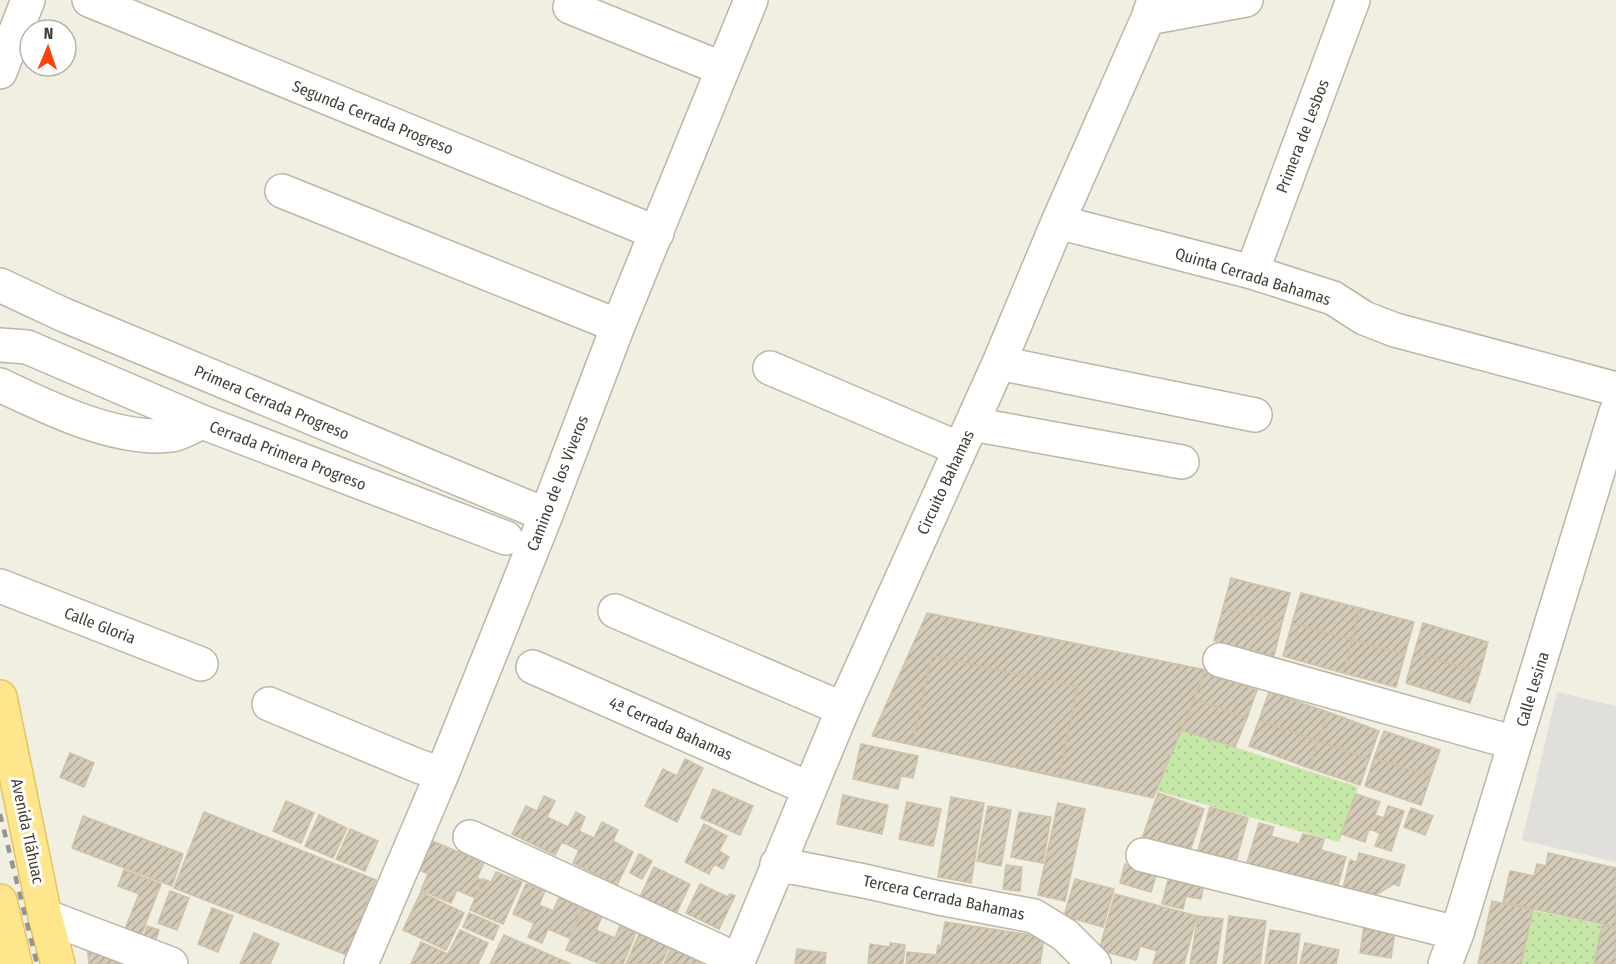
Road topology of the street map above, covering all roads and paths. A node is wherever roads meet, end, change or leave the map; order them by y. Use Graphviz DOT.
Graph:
graph roads {
  1 [pos="28,0"];
  2 [pos="89,0"];
  3 [pos="751,0"];
  4 [pos="1246,0"];
  5 [pos="1353,0"];
  6 [pos="570,7"];
  7 [pos="1151,9"];
  8 [pos="723,69"];
  9 [pos="0,72"];
  10 [pos="282,191"];
  11 [pos="1058,222"];
  12 [pos="657,233"];
  13 [pos="1251,272"];
  14 [pos="0,285"];
  15 [pos="618,326"];
  16 [pos="0,345"];
  17 [pos="999,363"];
  18 [pos="770,368"];
  19 [pos="0,386"];
  20 [pos="1616,389"];
  21 [pos="1616,412"];
  22 [pos="1255,415"];
  23 [pos="202,422"];
  24 [pos="966,436"];
  25 [pos="1182,462"];
  26 [pos="546,515"];
  27 [pos="506,538"];
  28 [pos="0,586"];
  29 [pos="615,610"];
  30 [pos="1220,660"];
  31 [pos="201,664"];
  32 [pos="532,667"];
  33 [pos="0,697"];
  34 [pos="269,704"];
  35 [pos="843,709"];
  36 [pos="1515,743"];
  37 [pos="442,774"];
  38 [pos="810,789"];
  39 [pos="470,837"];
  40 [pos="1143,855"];
  41 [pos="777,864"];
  42 [pos="0,900"];
  43 [pos="45,916"];
  44 [pos="1456,933"];
  45 [pos="737,962"];
  46 [pos="15,964"];
  47 [pos="58,964"];
  48 [pos="171,964"];
  49 [pos="361,964"];
  50 [pos="1094,964"];
  51 [pos="1445,964"];
  1 -- 9 [label="street"];
  2 -- 12 [label="street, Segunda Cerrada Progreso"];
  3 -- 8 [label="street, Camino de los Viveros"];
  4 -- 7 [label="street"];
  5 -- 13 [label="street, Primera de Lesbos"];
  6 -- 8 [label="street"];
  7 -- 11 [label="street, Circuito Bahamas"];
  8 -- 12 [label="street, Camino de los Viveros"];
  10 -- 15 [label="street"];
  11 -- 13 [label="street, Quinta Cerrada Bahamas"];
  11 -- 17 [label="street, Circuito Bahamas"];
  12 -- 15 [label="street, Camino de los Viveros"];
  13 -- 20 [label="street, Quinta Cerrada Bahamas"];
  14 -- 26 [label="street, Primera Cerrada Progreso"];
  15 -- 26 [label="street, Camino de los Viveros"];
  16 -- 23 [label="street"];
  17 -- 22 [label="street"];
  17 -- 24 [label="street, Circuito Bahamas"];
  18 -- 24 [label="street"];
  19 -- 23 [label="street, Cerrada Primera Progreso"];
  21 -- 36 [label="street, Calle Lesina"];
  23 -- 27 [label="street, Cerrada Primera Progreso"];
  24 -- 25 [label="street"];
  24 -- 35 [label="street, Circuito Bahamas"];
  26 -- 37 [label="street, Camino de los Viveros"];
  28 -- 31 [label="street, Calle Gloria"];
  29 -- 35 [label="street"];
  30 -- 36 [label="street"];
  32 -- 38 [label="street, 4ª Cerrada Bahamas"];
  33 -- 43 [label="main road, Avenida Tláhuac"];
  34 -- 37 [label="street"];
  35 -- 38 [label="street, Circuito Bahamas"];
  36 -- 44 [label="street, Calle Lesina"];
  37 -- 49 [label="street, Camino de los Viveros"];
  38 -- 41 [label="street, Circuito Bahamas"];
  39 -- 45 [label="street"];
  40 -- 44 [label="street"];
  41 -- 45 [label="street, Circuito Bahamas"];
  41 -- 50 [label="street, Tercera Cerrada Bahamas"];
  42 -- 46 [label="main road"];
  43 -- 47 [label="main road, Avenida Tláhuac"];
  43 -- 48 [label="street"];
  44 -- 51 [label="street, Calle Lesina"];
}
